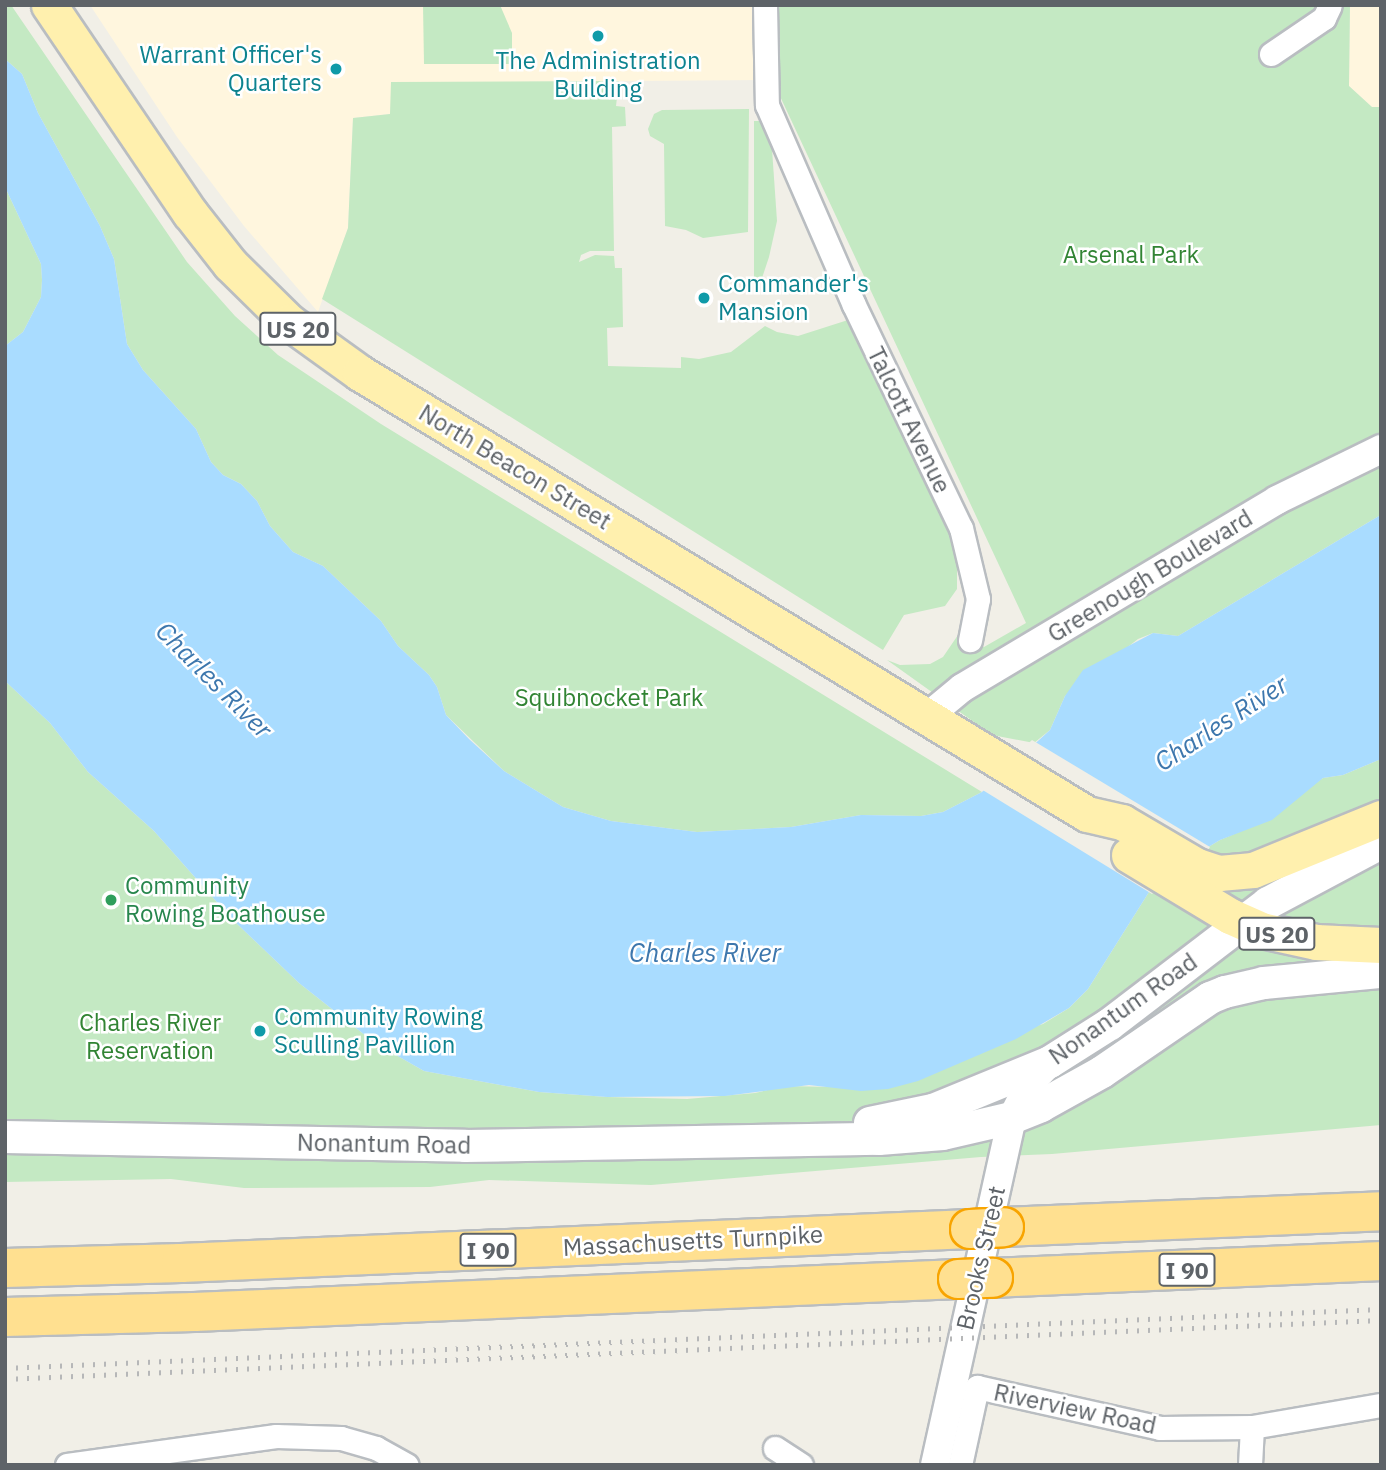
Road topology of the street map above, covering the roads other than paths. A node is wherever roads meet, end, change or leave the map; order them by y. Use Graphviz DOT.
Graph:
graph roads {
  1 [pos="49,5"];
  2 [pos="765,5"];
  3 [pos="1330,5"];
  4 [pos="1271,54"];
  5 [pos="1381,449"];
  6 [pos="970,640"];
  7 [pos="927,718"];
  8 [pos="1381,818"];
  9 [pos="1381,843"];
  10 [pos="1191,877"];
  11 [pos="1242,922"];
  12 [pos="1381,945"];
  13 [pos="1381,972"];
  14 [pos="1050,1062"];
  15 [pos="1012,1118"];
  16 [pos="5,1137"];
  17 [pos="762,1140"];
  18 [pos="1381,1211"];
  19 [pos="1381,1261"];
  20 [pos="5,1268"];
  21 [pos="5,1317"];
  22 [pos="1381,1405"];
  23 [pos="1252,1427"];
  24 [pos="775,1448"];
  25 [pos="67,1465"];
  26 [pos="407,1465"];
  27 [pos="801,1465"];
  28 [pos="935,1465"];
  29 [pos="960,1465"];
  30 [pos="1250,1465"];
  1 -- 7 [label="main road, North Beacon Street / US 20"];
  2 -- 6 [label="street, Talcott Avenue"];
  3 -- 4 [label="street"];
  5 -- 7 [label="street, Greenough Boulevard"];
  7 -- 10 [label="main road, North Beacon Street / US 20"];
  8 -- 10 [label="main road, North Beacon Street / US 20"];
  9 -- 11 [label="main road, Nonantum Road"];
  10 -- 11 [label="main road, North Beacon Street / US 20"];
  11 -- 12 [label="main road, North Beacon Street / US 20"];
  11 -- 14 [label="main road, Nonantum Road"];
  13 -- 15 [label="main road, Nonantum Road"];
  14 -- 15 [label="street, Brooks Street"];
  14 -- 17 [label="main road, Nonantum Road"];
  15 -- 17 [label="main road, Nonantum Road"];
  15 -- 28 [label="street, Brooks Street"];
  16 -- 17 [label="main road, Nonantum Road"];
  18 -- 20 [label="highway, Massachusetts Turnpike / I 90"];
  19 -- 21 [label="highway, Massachusetts Turnpike / I 90"];
  22 -- 23 [label="street, Riverview Road"];
  23 -- 29 [label="street, Riverview Road"];
  23 -- 30 [label="street"];
  24 -- 27 [label="street"];
  25 -- 26 [label="street"];
}
